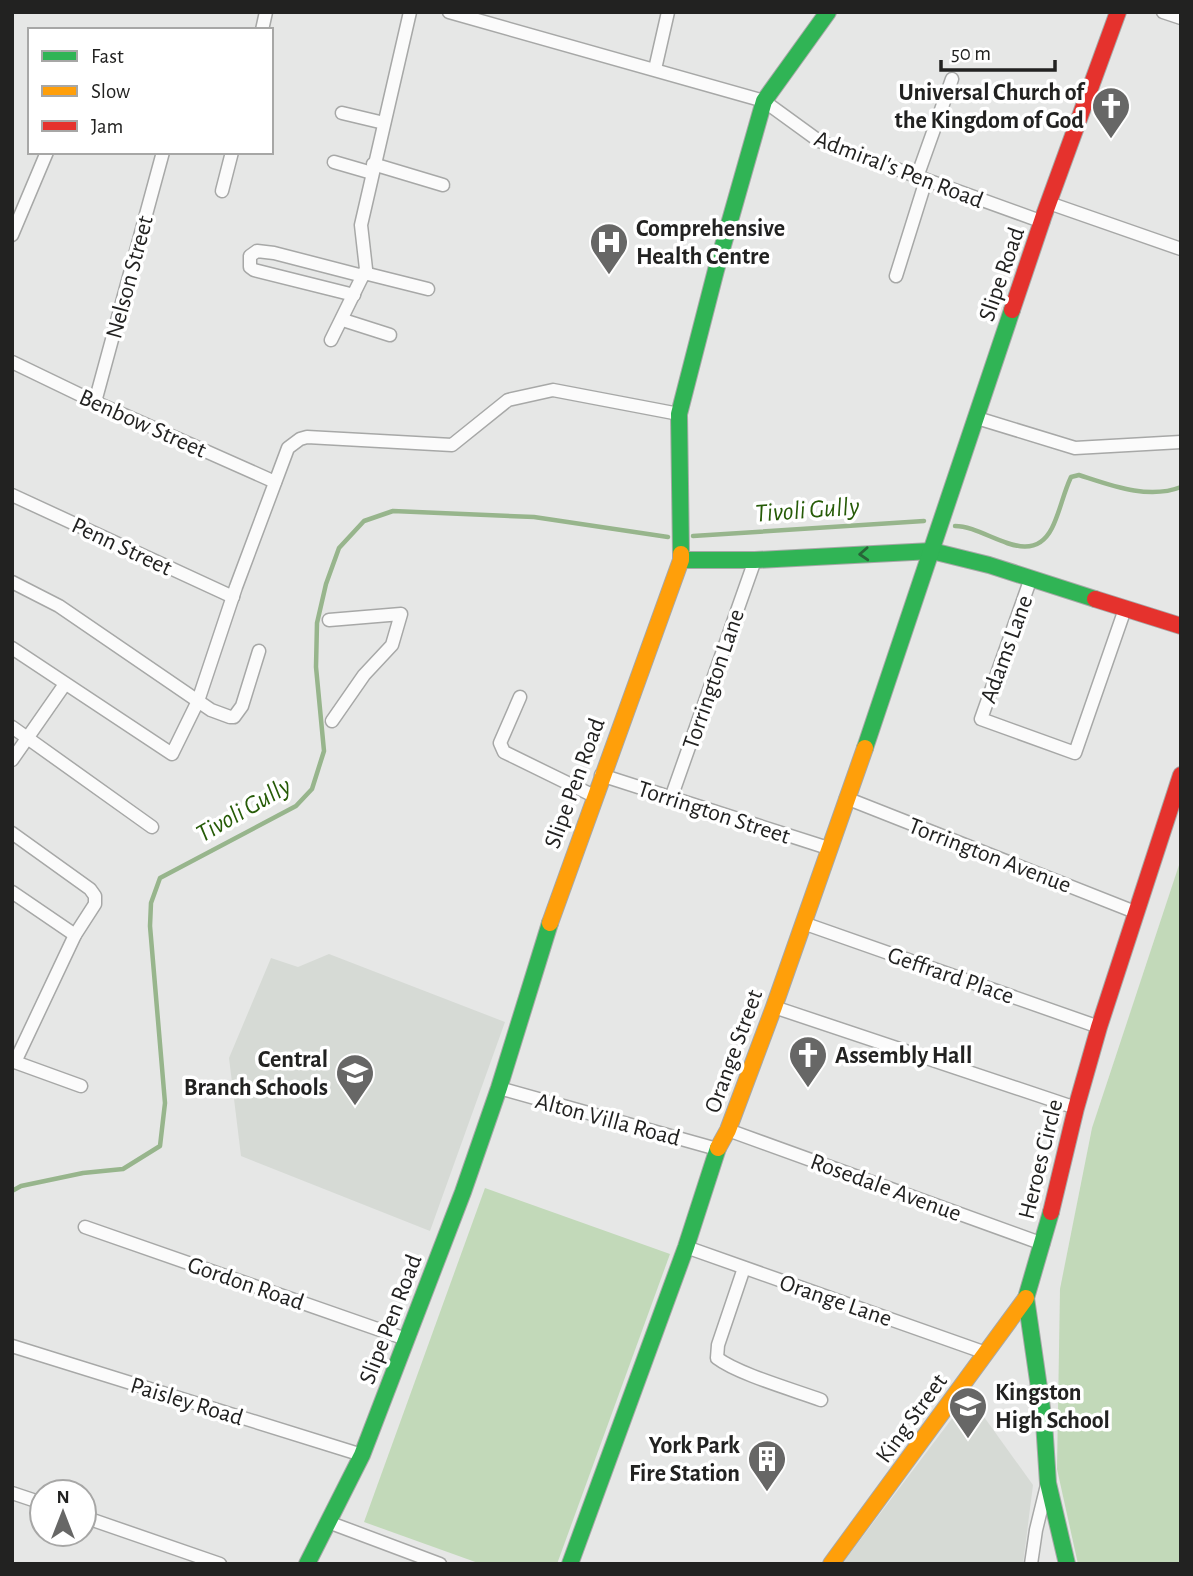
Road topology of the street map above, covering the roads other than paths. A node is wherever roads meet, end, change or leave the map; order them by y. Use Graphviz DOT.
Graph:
graph roads {
  1 [pos="410,12"];
  2 [pos="449,12"];
  3 [pos="668,12"];
  4 [pos="828,12"];
  5 [pos="1118,12"];
  6 [pos="1163,12"];
  7 [pos="1181,18"];
  8 [pos="655,69"];
  9 [pos="952,79"];
  10 [pos="764,101"];
  11 [pos="342,113"];
  12 [pos="384,123"];
  13 [pos="46,154"];
  14 [pos="162,154"];
  15 [pos="231,154"];
  16 [pos="334,162"];
  17 [pos="373,169"];
  18 [pos="922,179"];
  19 [pos="443,186"];
  20 [pos="222,191"];
  21 [pos="1049,203"];
  22 [pos="1043,222"];
  23 [pos="12,235"];
  24 [pos="1181,249"];
  25 [pos="295,258"];
  26 [pos="364,274"];
  27 [pos="896,276"];
  28 [pos="287,278"];
  29 [pos="428,289"];
  30 [pos="354,295"];
  31 [pos="343,320"];
  32 [pos="390,334"];
  33 [pos="331,340"];
  34 [pos="12,362"];
  35 [pos="95,402"];
  36 [pos="679,414"];
  37 [pos="977,418"];
  38 [pos="1181,442"];
  39 [pos="275,482"];
  40 [pos="12,495"];
  41 [pos="932,551"];
  42 [pos="681,560"];
  43 [pos="755,560"];
  44 [pos="1031,578"];
  45 [pos="12,582"];
  46 [pos="233,597"];
  47 [pos="1125,609"];
  48 [pos="329,620"];
  49 [pos="1181,626"];
  50 [pos="12,648"];
  51 [pos="259,651"];
  52 [pos="65,684"];
  53 [pos="520,697"];
  54 [pos="198,701"];
  55 [pos="332,721"];
  56 [pos="12,727"];
  57 [pos="27,737"];
  58 [pos="12,760"];
  59 [pos="601,775"];
  60 [pos="1181,775"];
  61 [pos="594,796"];
  62 [pos="671,798"];
  63 [pos="846,798"];
  64 [pos="152,827"];
  65 [pos="12,833"];
  66 [pos="828,848"];
  67 [pos="12,892"];
  68 [pos="1135,912"];
  69 [pos="803,923"];
  70 [pos="75,935"];
  71 [pos="774,1007"];
  72 [pos="1099,1027"];
  73 [pos="14,1061"];
  74 [pos="81,1086"];
  75 [pos="499,1088"];
  76 [pos="1076,1108"];
  77 [pos="728,1130"];
  78 [pos="717,1149"];
  79 [pos="85,1227"];
  80 [pos="1043,1244"];
  81 [pos="686,1247"];
  82 [pos="744,1268"];
  83 [pos="1026,1298"];
  84 [pos="407,1339"];
  85 [pos="12,1346"];
  86 [pos="986,1353"];
  87 [pos="821,1400"];
  88 [pos="362,1455"];
  89 [pos="1048,1483"];
  90 [pos="98,1522"];
  91 [pos="328,1522"];
  92 [pos="220,1564"];
  93 [pos="307,1564"];
  94 [pos="440,1564"];
  95 [pos="570,1564"];
  96 [pos="831,1564"];
  97 [pos="1031,1564"];
  98 [pos="1067,1564"];
  1 -- 12 [label="street"];
  2 -- 8 [label="street"];
  3 -- 8 [label="street"];
  4 -- 10 [label="street, Slipe Pen Road"];
  5 -- 21 [label="street, Slipe Road"];
  6 -- 7 [label="street"];
  8 -- 10 [label="street"];
  9 -- 18 [label="street"];
  10 -- 18 [label="street, Admiral's Pen Road"];
  10 -- 36 [label="street, Slipe Pen Road"];
  11 -- 12 [label="street"];
  12 -- 17 [label="street"];
  13 -- 23 [label="street"];
  14 -- 35 [label="street, Nelson Street"];
  15 -- 20 [label="street"];
  16 -- 17 [label="street"];
  17 -- 19 [label="street"];
  17 -- 26 [label="street"];
  18 -- 22 [label="street, Admiral's Pen Road"];
  18 -- 27 [label="street"];
  21 -- 22 [label="street, Slipe Road"];
  21 -- 24 [label="street"];
  22 -- 37 [label="street, Slipe Road"];
  25 -- 26 [label="street"];
  25 -- 28 [label="street"];
  25 -- 28 [label="street"];
  26 -- 29 [label="street"];
  26 -- 30 [label="street"];
  28 -- 30 [label="street"];
  30 -- 31 [label="street"];
  31 -- 32 [label="street"];
  31 -- 33 [label="street"];
  34 -- 35 [label="street, Benbow Street"];
  35 -- 39 [label="street, Benbow Street"];
  36 -- 39 [label="street"];
  36 -- 42 [label="street, Slipe Pen Road"];
  37 -- 38 [label="street"];
  37 -- 41 [label="street, Slipe Road"];
  39 -- 46 [label="street"];
  40 -- 46 [label="street, Penn Street"];
  41 -- 43 [label="street, one-way"];
  41 -- 44 [label="street"];
  41 -- 63 [label="street, Orange Street"];
  42 -- 43 [label="street"];
  42 -- 59 [label="street, Slipe Pen Road"];
  43 -- 62 [label="street, Torrington Lane"];
  44 -- 47 [label="street"];
  44 -- 47 [label="street, Adams Lane"];
  45 -- 54 [label="street"];
  46 -- 54 [label="street"];
  47 -- 49 [label="street"];
  48 -- 55 [label="street"];
  50 -- 52 [label="street"];
  51 -- 54 [label="street"];
  52 -- 54 [label="street"];
  52 -- 57 [label="street"];
  53 -- 61 [label="street"];
  56 -- 57 [label="street"];
  57 -- 58 [label="street"];
  57 -- 64 [label="street"];
  59 -- 61 [label="street, Slipe Pen Road"];
  59 -- 62 [label="street, Torrington Street"];
  60 -- 68 [label="street, Heroes Circle"];
  61 -- 75 [label="street, Slipe Pen Road"];
  62 -- 66 [label="street, Torrington Street"];
  63 -- 66 [label="street, Orange Street"];
  63 -- 68 [label="street, Torrington Avenue"];
  65 -- 70 [label="street"];
  66 -- 69 [label="street, Orange Street"];
  67 -- 70 [label="street"];
  68 -- 72 [label="street, Heroes Circle"];
  69 -- 71 [label="street, Orange Street"];
  69 -- 72 [label="street, Geffrard Place"];
  70 -- 73 [label="street"];
  71 -- 76 [label="street"];
  71 -- 77 [label="street, Orange Street"];
  72 -- 76 [label="street, Heroes Circle"];
  73 -- 74 [label="street"];
  75 -- 78 [label="street, Alton Villa Road"];
  75 -- 84 [label="street, Slipe Pen Road"];
  76 -- 80 [label="street, Heroes Circle"];
  77 -- 78 [label="street, Orange Street"];
  77 -- 80 [label="street, Rosedale Avenue"];
  78 -- 81 [label="street, Orange Street"];
  79 -- 84 [label="street, Gordon Road"];
  80 -- 83 [label="street, Heroes Circle"];
  81 -- 82 [label="street, Orange Lane"];
  81 -- 95 [label="street, Orange Street"];
  82 -- 86 [label="street, Orange Lane"];
  82 -- 87 [label="street"];
  83 -- 86 [label="street, King Street"];
  83 -- 89 [label="street, Heroes Circle"];
  84 -- 88 [label="street, Slipe Pen Road"];
  85 -- 88 [label="street, Paisley Road"];
  86 -- 96 [label="street, King Street"];
  88 -- 91 [label="street, Slipe Pen Road"];
  89 -- 97 [label="street"];
  89 -- 98 [label="street, Heroes Circle"];
  90 -- 92 [label="street"];
  91 -- 93 [label="street, Slipe Pen Road"];
  91 -- 94 [label="street"];
}
